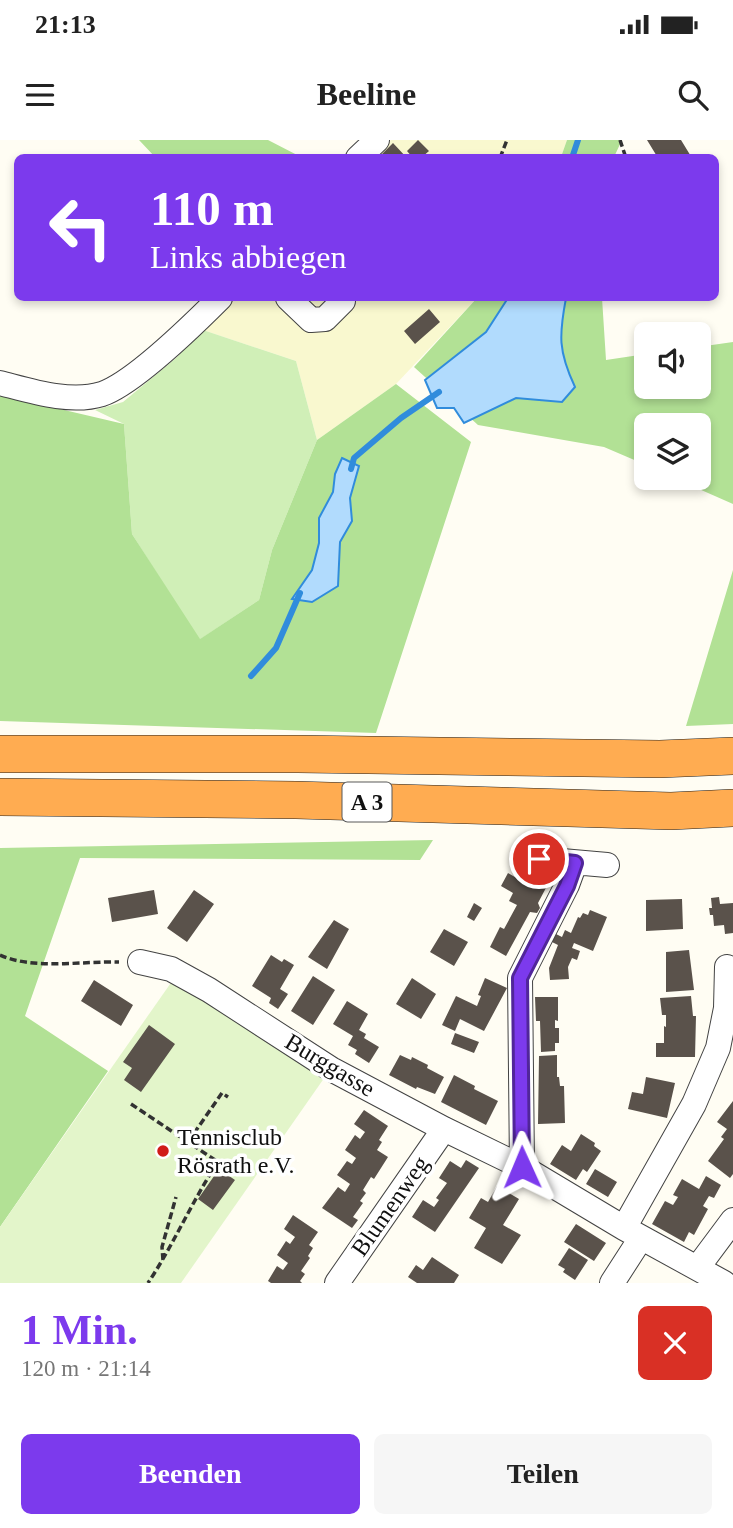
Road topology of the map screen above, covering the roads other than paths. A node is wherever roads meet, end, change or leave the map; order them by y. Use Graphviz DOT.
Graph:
graph roads {
  1 [pos="377,140"];
  2 [pos="362,154"];
  3 [pos="217,301"];
  4 [pos="291,301"];
  5 [pos="343,301"];
  6 [pos="0,383"];
  7 [pos="0,754"];
  8 [pos="733,756"];
  9 [pos="0,797"];
  10 [pos="733,808"];
  11 [pos="539,859"];
  12 [pos="575,863"];
  13 [pos="607,865"];
  14 [pos="140,962"];
  15 [pos="727,967"];
  16 [pos="444,1129"];
  17 [pos="522,1167"];
  18 [pos="733,1220"];
  19 [pos="633,1233"];
  20 [pos="698,1267"];
  21 [pos="337,1283"];
  22 [pos="612,1283"];
  23 [pos="724,1283"];
  1 -- 2 [label="street"];
  3 -- 6 [label="street"];
  4 -- 5 [label="street"];
  7 -- 8 [label="highway, A 3"];
  9 -- 10 [label="highway, A 3"];
  11 -- 12 [label="street"];
  12 -- 13 [label="street"];
  12 -- 17 [label="street"];
  14 -- 16 [label="street, Burggasse"];
  15 -- 19 [label="street"];
  16 -- 17 [label="street, Burggasse"];
  16 -- 21 [label="street, Blumenweg"];
  17 -- 19 [label="street, Burggasse"];
  18 -- 20 [label="street"];
  19 -- 20 [label="street, Burggasse"];
  19 -- 22 [label="street"];
  20 -- 23 [label="street, Burggasse"];
}
